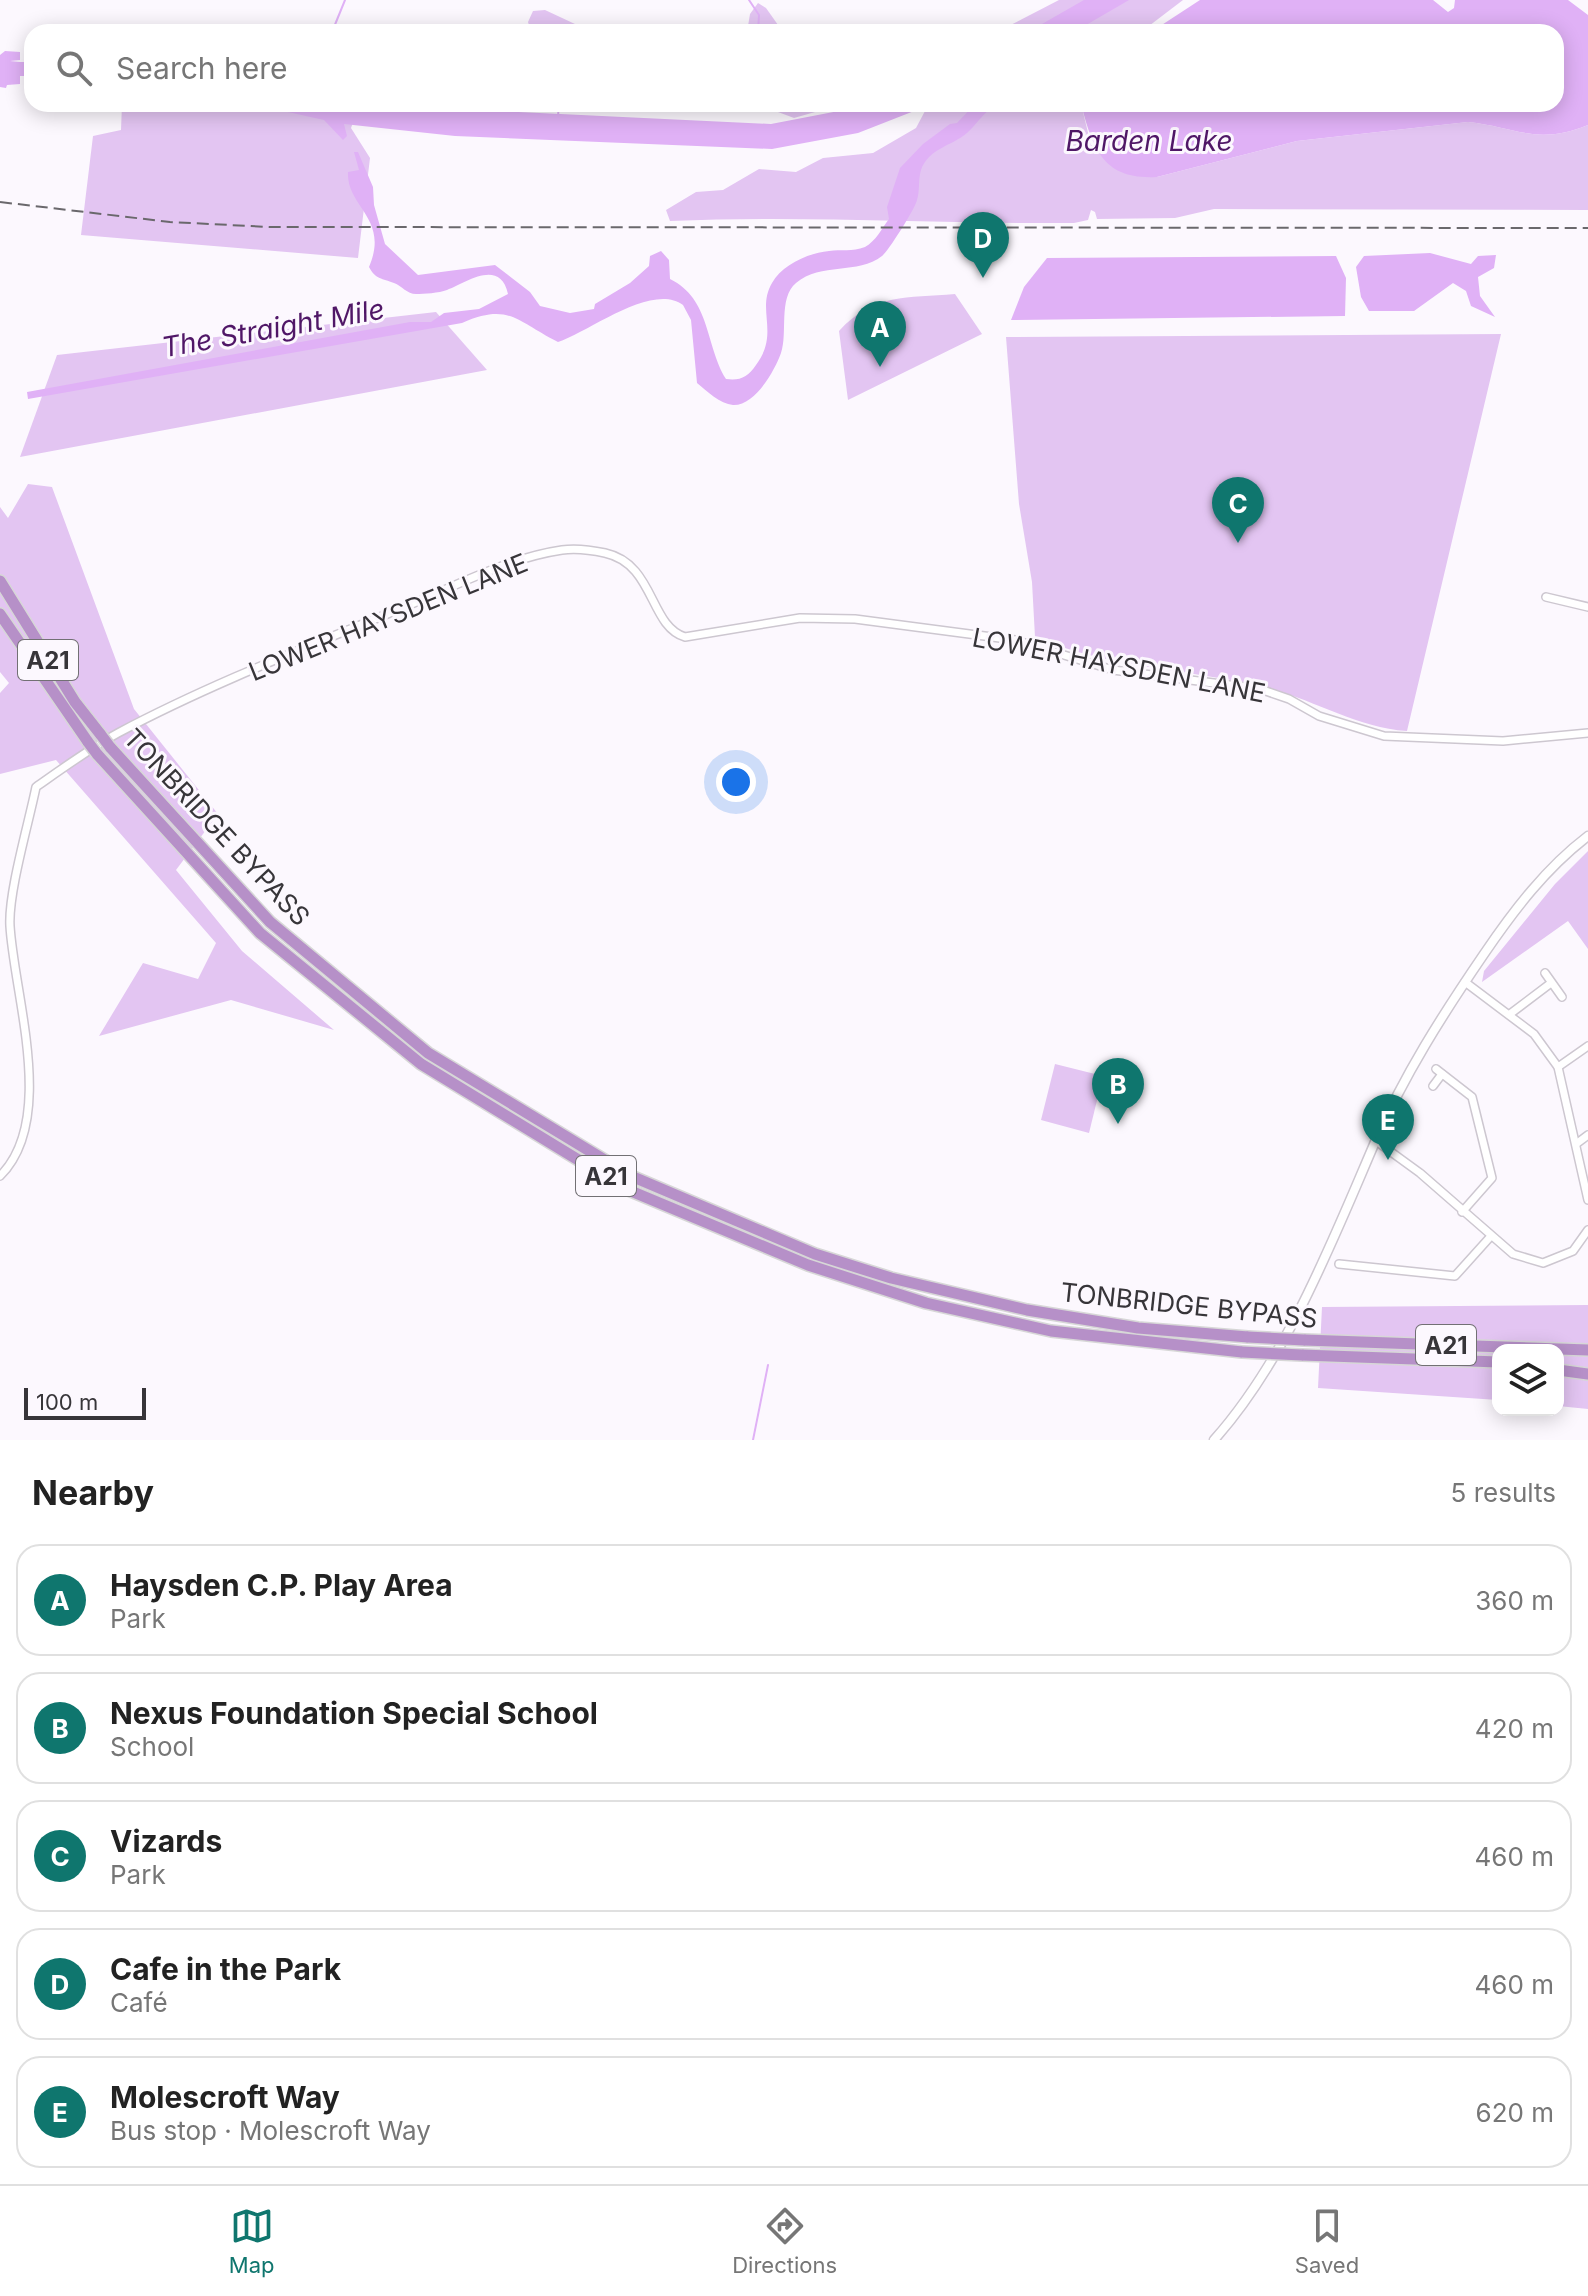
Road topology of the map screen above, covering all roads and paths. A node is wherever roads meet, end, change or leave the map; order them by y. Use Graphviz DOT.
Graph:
graph roads {
  1 [pos="0,581"];
  2 [pos="1546,597"];
  3 [pos="1588,607"];
  4 [pos="0,614"];
  5 [pos="1588,733"];
  6 [pos="1588,836"];
  7 [pos="1545,973"];
  8 [pos="1465,982"];
  9 [pos="1551,983"];
  10 [pos="1562,997"];
  11 [pos="1510,1014"];
  12 [pos="1588,1046"];
  13 [pos="1558,1067"];
  14 [pos="1433,1086"];
  15 [pos="1588,1135"];
  16 [pos="1376,1141"];
  17 [pos="1576,1144"];
  18 [pos="0,1176"];
  19 [pos="1588,1200"];
  20 [pos="1462,1212"];
  21 [pos="1588,1230"];
  22 [pos="1491,1236"];
  23 [pos="1339,1264"];
  24 [pos="1588,1350"];
  25 [pos="1492,1362"];
  26 [pos="1588,1365"];
  27 [pos="1564,1367"];
  28 [pos="1564,1368"];
  29 [pos="1588,1374"];
  30 [pos="1214,1440"];
  1 -- 24 [label="highway, TONBRIDGE BYPASS / A21, bridge"];
  2 -- 3 [label="street"];
  4 -- 25 [label="highway, TONBRIDGE BYPASS / A21, bridge"];
  5 -- 18 [label="street, LOWER HAYSDEN LANE"];
  6 -- 8 [label="street"];
  7 -- 9 [label="street"];
  8 -- 11 [label="street"];
  8 -- 16 [label="street"];
  9 -- 10 [label="street"];
  9 -- 11 [label="street"];
  11 -- 13 [label="street"];
  12 -- 13 [label="street"];
  13 -- 17 [label="street"];
  14 -- 20 [label="street"];
  15 -- 17 [label="street"];
  16 -- 20 [label="street"];
  16 -- 30 [label="street"];
  17 -- 19 [label="street"];
  20 -- 22 [label="street"];
  21 -- 22 [label="street"];
  22 -- 23 [label="street"];
  26 -- 27 [label="highway"];
  28 -- 29 [label="highway"];
}
